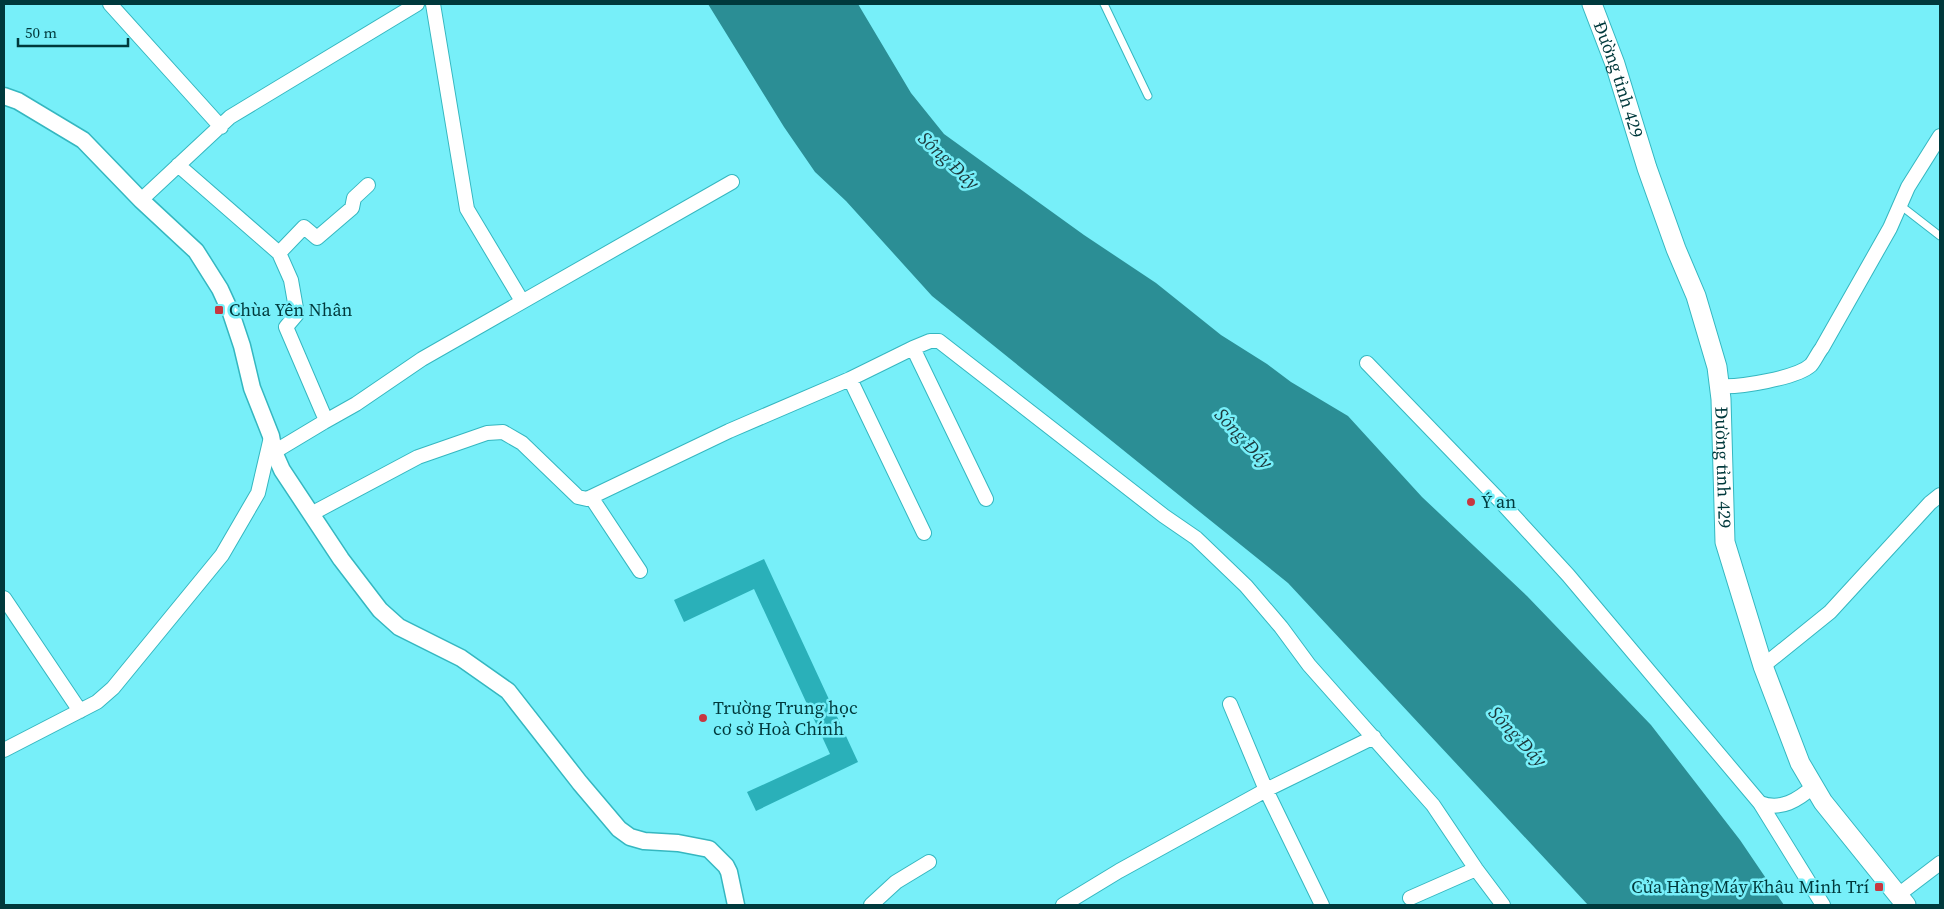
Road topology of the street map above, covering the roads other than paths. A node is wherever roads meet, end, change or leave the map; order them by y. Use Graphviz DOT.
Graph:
graph roads {
  1 [pos="110,4"];
  2 [pos="417,4"];
  3 [pos="433,4"];
  4 [pos="1104,4"];
  5 [pos="1592,4"];
  6 [pos="4,96"];
  7 [pos="1148,96"];
  8 [pos="220,126"];
  9 [pos="1940,136"];
  10 [pos="178,166"];
  11 [pos="732,182"];
  12 [pos="368,185"];
  13 [pos="140,200"];
  14 [pos="1900,205"];
  15 [pos="1940,236"];
  16 [pos="279,253"];
  17 [pos="522,301"];
  18 [pos="913,348"];
  19 [pos="1367,363"];
  20 [pos="850,379"];
  21 [pos="1719,386"];
  22 [pos="324,422"];
  23 [pos="272,444"];
  24 [pos="1940,495"];
  25 [pos="591,497"];
  26 [pos="986,499"];
  27 [pos="311,514"];
  28 [pos="924,532"];
  29 [pos="640,571"];
  30 [pos="4,598"];
  31 [pos="1763,666"];
  32 [pos="1230,704"];
  33 [pos="80,711"];
  34 [pos="1374,737"];
  35 [pos="4,750"];
  36 [pos="1814,786"];
  37 [pos="1266,790"];
  38 [pos="1760,802"];
  39 [pos="929,862"];
  40 [pos="1940,863"];
  41 [pos="1476,869"];
  42 [pos="1410,898"];
  43 [pos="1902,900"];
  44 [pos="736,905"];
  45 [pos="872,905"];
  46 [pos="1063,905"];
  47 [pos="1322,905"];
  48 [pos="1503,905"];
  49 [pos="1823,905"];
  1 -- 8 [label="street"];
  2 -- 8 [label="street"];
  3 -- 17 [label="street"];
  4 -- 7 [label="lane"];
  5 -- 21 [label="main road, Đường tỉnh 429"];
  6 -- 13 [label="street"];
  8 -- 10 [label="street"];
  9 -- 14 [label="street"];
  10 -- 13 [label="street"];
  10 -- 16 [label="street"];
  11 -- 17 [label="street"];
  12 -- 16 [label="street"];
  13 -- 23 [label="street"];
  14 -- 15 [label="lane"];
  14 -- 21 [label="street"];
  16 -- 22 [label="street"];
  17 -- 22 [label="street"];
  18 -- 20 [label="street"];
  18 -- 26 [label="street"];
  18 -- 34 [label="street"];
  19 -- 38 [label="street"];
  20 -- 25 [label="street"];
  20 -- 28 [label="street"];
  21 -- 31 [label="main road, Đường tỉnh 429"];
  22 -- 23 [label="street"];
  23 -- 27 [label="street"];
  23 -- 33 [label="street"];
  24 -- 31 [label="street"];
  25 -- 27 [label="street"];
  25 -- 29 [label="street"];
  27 -- 44 [label="street"];
  30 -- 33 [label="street"];
  31 -- 36 [label="main road, Đường tỉnh 429"];
  32 -- 37 [label="street"];
  33 -- 35 [label="street"];
  34 -- 37 [label="street"];
  34 -- 41 [label="street"];
  36 -- 38 [label="street"];
  36 -- 43 [label="main road, Đường tỉnh 429"];
  37 -- 46 [label="street"];
  37 -- 47 [label="street"];
  38 -- 49 [label="street"];
  39 -- 45 [label="street"];
  40 -- 43 [label="street"];
  41 -- 42 [label="street"];
  41 -- 48 [label="street"];
}
